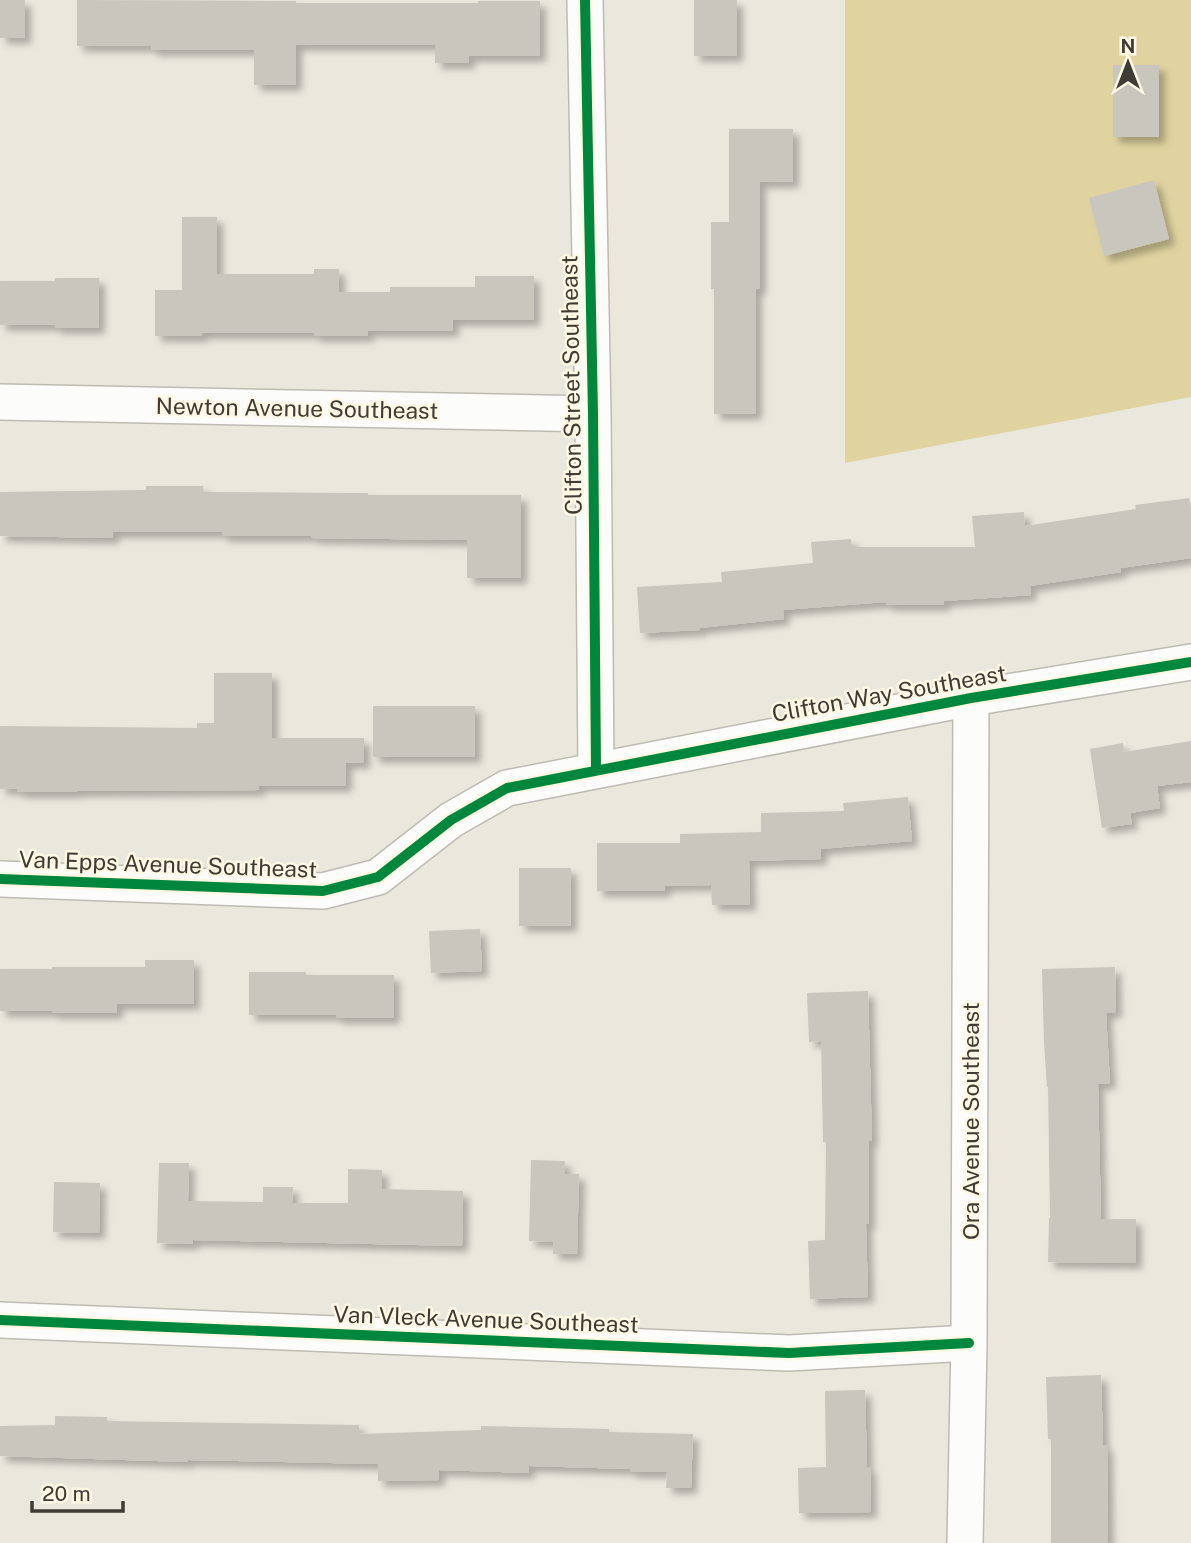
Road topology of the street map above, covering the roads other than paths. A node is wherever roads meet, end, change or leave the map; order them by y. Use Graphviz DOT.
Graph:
graph roads {
  1 [pos="585,0"];
  2 [pos="0,402"];
  3 [pos="593,414"];
  4 [pos="1191,662"];
  5 [pos="971,698"];
  6 [pos="596,769"];
  7 [pos="0,879"];
  8 [pos="0,1320"];
  9 [pos="970,1343"];
  10 [pos="965,1543"];
  1 -- 3 [label="street, Clifton Street Southeast"];
  2 -- 3 [label="street, Newton Avenue Southeast"];
  3 -- 6 [label="street, Clifton Street Southeast"];
  4 -- 5 [label="street, Clifton Way Southeast"];
  5 -- 6 [label="street, Clifton Way Southeast"];
  5 -- 9 [label="street, Ora Avenue Southeast"];
  6 -- 7 [label="street, Van Epps Avenue Southeast"];
  8 -- 9 [label="street, Van Vleck Avenue Southeast"];
  9 -- 10 [label="street, Ora Avenue Southeast"];
}
